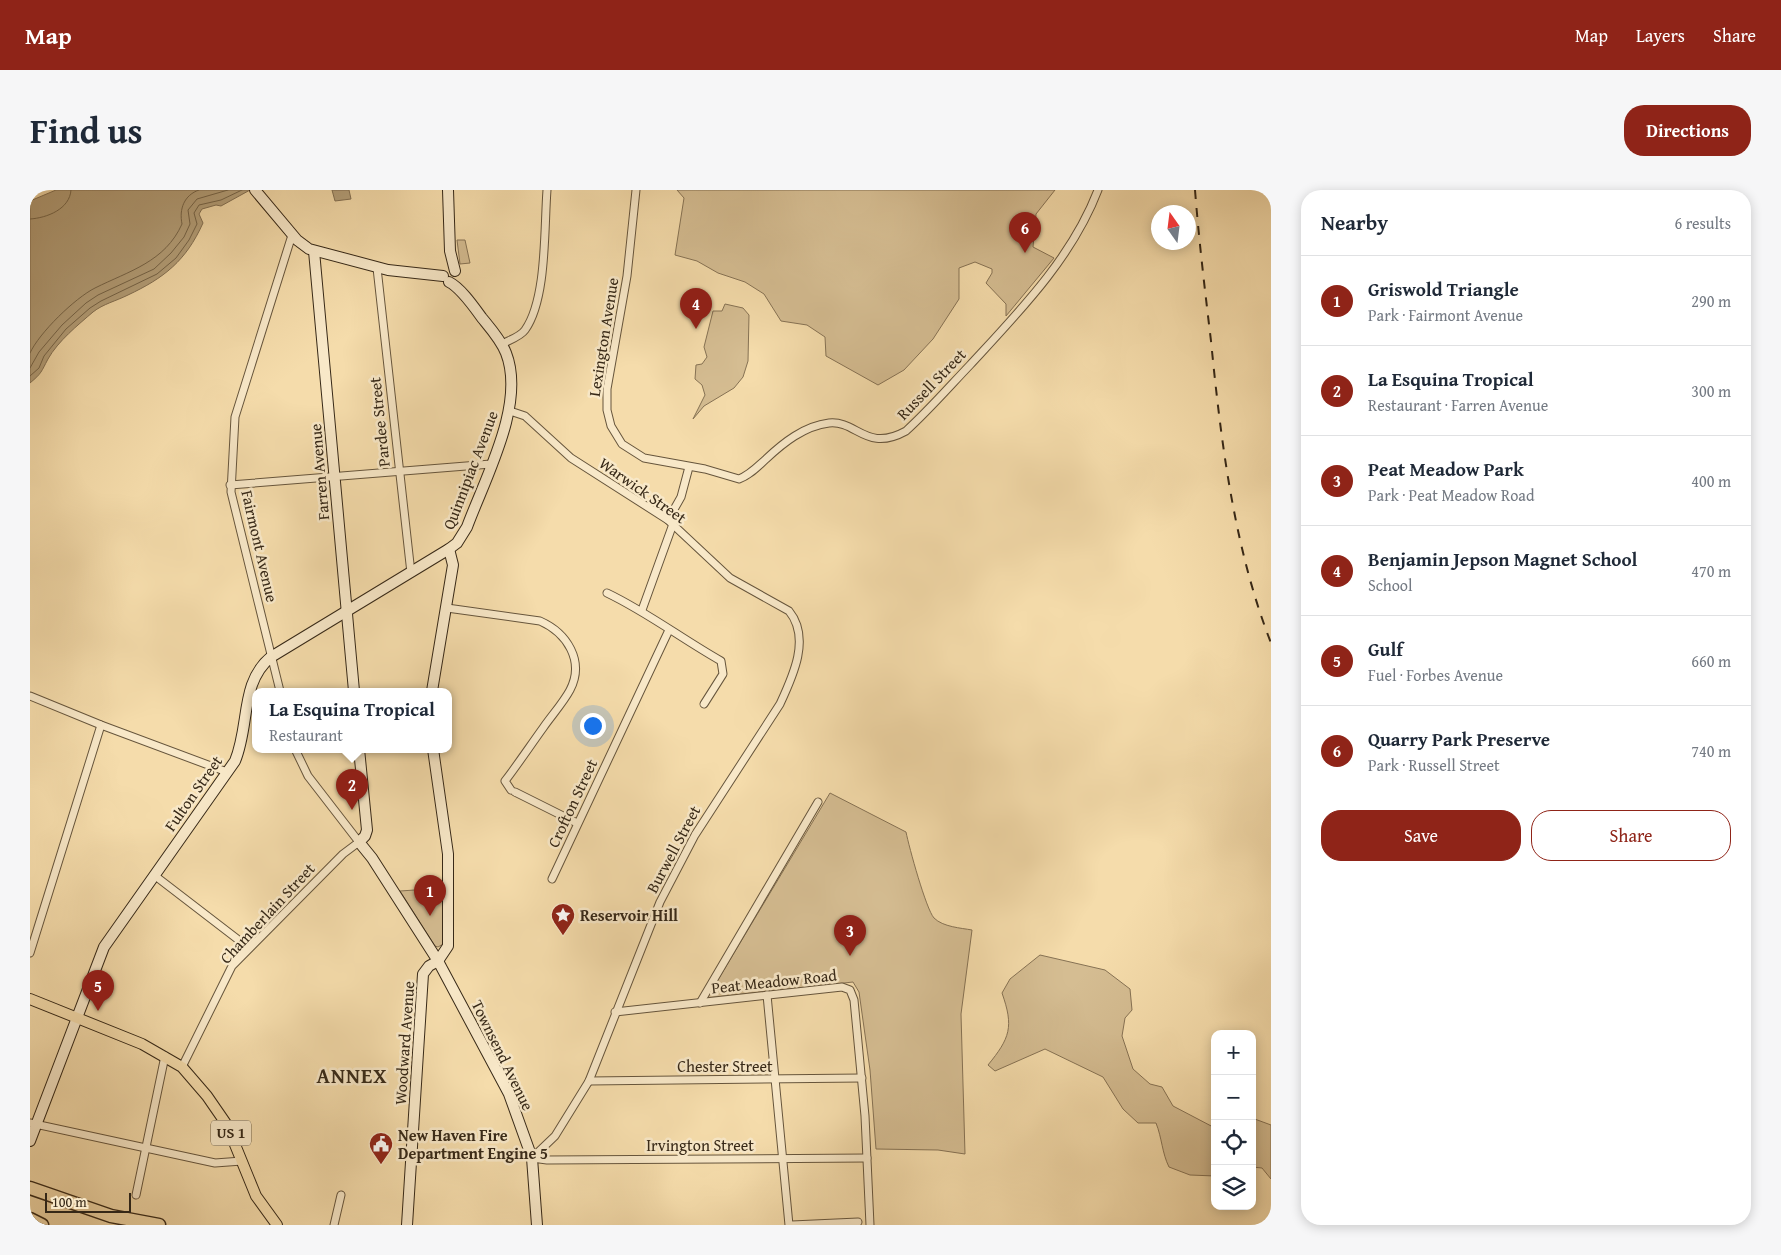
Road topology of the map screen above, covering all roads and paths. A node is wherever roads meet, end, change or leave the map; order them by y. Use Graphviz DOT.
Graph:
graph roads {
  1 [pos="255,190"];
  2 [pos="448,190"];
  3 [pos="547,190"];
  4 [pos="636,190"];
  5 [pos="1098,190"];
  6 [pos="292,235"];
  7 [pos="314,250"];
  8 [pos="377,268"];
  9 [pos="450,275"];
  10 [pos="502,344"];
  11 [pos="510,411"];
  12 [pos="491,464"];
  13 [pos="689,467"];
  14 [pos="398,471"];
  15 [pos="335,476"];
  16 [pos="230,485"];
  17 [pos="670,522"];
  18 [pos="449,549"];
  19 [pos="410,572"];
  20 [pos="607,593"];
  21 [pos="447,608"];
  22 [pos="642,610"];
  23 [pos="347,611"];
  24 [pos="669,630"];
  25 [pos="799,635"];
  26 [pos="271,657"];
  27 [pos="279,688"];
  28 [pos="354,688"];
  29 [pos="433,688"];
  30 [pos="30,696"];
  31 [pos="704,704"];
  32 [pos="101,725"];
  33 [pos="297,753"];
  34 [pos="359,753"];
  35 [pos="434,753"];
  36 [pos="228,772"];
  37 [pos="818,802"];
  38 [pos="576,824"];
  39 [pos="359,842"];
  40 [pos="154,875"];
  41 [pos="552,879"];
  42 [pos="249,948"];
  43 [pos="30,952"];
  44 [pos="438,960"];
  45 [pos="767,995"];
  46 [pos="30,999"];
  47 [pos="700,1003"];
  48 [pos="615,1012"];
  49 [pos="77,1016"];
  50 [pos="165,1056"];
  51 [pos="182,1067"];
  52 [pos="862,1078"];
  53 [pos="775,1080"];
  54 [pos="588,1081"];
  55 [pos="33,1124"];
  56 [pos="30,1141"];
  57 [pos="145,1148"];
  58 [pos="532,1158"];
  59 [pos="783,1158"];
  60 [pos="867,1158"];
  61 [pos="242,1161"];
  62 [pos="33,1189"];
  63 [pos="136,1195"];
  64 [pos="341,1196"];
  65 [pos="30,1219"];
  66 [pos="858,1222"];
  67 [pos="42,1225"];
  68 [pos="159,1225"];
  69 [pos="277,1225"];
  70 [pos="334,1225"];
  71 [pos="407,1225"];
  72 [pos="538,1225"];
  73 [pos="790,1225"];
  74 [pos="870,1225"];
  1 -- 6 [label="main road"];
  2 -- 9 [label="main road"];
  3 -- 10 [label="street"];
  4 -- 13 [label="street, Lexington Avenue"];
  5 -- 13 [label="street, Russell Street"];
  6 -- 7 [label="main road"];
  6 -- 16 [label="street, Fairmont Avenue"];
  7 -- 8 [label="main road"];
  7 -- 15 [label="main road, Farren Avenue"];
  8 -- 9 [label="main road"];
  8 -- 14 [label="street, Pardee Street"];
  9 -- 10 [label="main road, Quinnipiac Avenue"];
  10 -- 11 [label="main road, Quinnipiac Avenue"];
  11 -- 12 [label="main road, Quinnipiac Avenue"];
  11 -- 17 [label="street, Warwick Street"];
  12 -- 14 [label="street"];
  12 -- 18 [label="main road, Quinnipiac Avenue"];
  13 -- 17 [label="street"];
  14 -- 15 [label="street"];
  14 -- 19 [label="street, Pardee Street"];
  15 -- 16 [label="street"];
  15 -- 23 [label="main road, Farren Avenue"];
  16 -- 26 [label="street, Fairmont Avenue"];
  17 -- 22 [label="street"];
  17 -- 25 [label="street, Warwick Street"];
  18 -- 19 [label="main road, Fulton Street"];
  18 -- 21 [label="main road, Quinnipiac Avenue"];
  19 -- 23 [label="main road, Fulton Street"];
  20 -- 22 [label="street"];
  21 -- 29 [label="main road, Quinnipiac Avenue"];
  21 -- 38 [label="street"];
  22 -- 24 [label="street"];
  23 -- 26 [label="main road, Fulton Street"];
  23 -- 28 [label="main road, Farren Avenue"];
  24 -- 31 [label="street"];
  24 -- 38 [label="street, Crofton Street"];
  25 -- 48 [label="street, Burwell Street"];
  26 -- 27 [label="street, Fairmont Avenue"];
  26 -- 36 [label="main road, Fulton Street"];
  30 -- 32 [label="street"];
  32 -- 36 [label="street"];
  32 -- 43 [label="street"];
  33 -- 39 [label="street"];
  34 -- 39 [label="main road"];
  35 -- 44 [label="main road"];
  36 -- 40 [label="main road, Fulton Street"];
  37 -- 47 [label="street"];
  38 -- 41 [label="street, Crofton Street"];
  39 -- 42 [label="street, Chamberlain Street"];
  39 -- 44 [label="main road"];
  40 -- 42 [label="street"];
  40 -- 49 [label="main road, Fulton Street"];
  42 -- 51 [label="street, Chamberlain Street"];
  44 -- 58 [label="main road, Townsend Avenue"];
  44 -- 71 [label="main road, Woodward Avenue"];
  45 -- 47 [label="street, Peat Meadow Road"];
  45 -- 52 [label="street, Peat Meadow Road"];
  45 -- 53 [label="street"];
  46 -- 49 [label="main road, US 1"];
  47 -- 48 [label="street, Peat Meadow Road"];
  48 -- 54 [label="street, Burwell Street"];
  49 -- 50 [label="main road, US 1"];
  49 -- 55 [label="main road, Fulton Street"];
  50 -- 51 [label="main road, US 1"];
  50 -- 57 [label="street"];
  51 -- 61 [label="main road, US 1"];
  52 -- 53 [label="street, Chester Street"];
  52 -- 60 [label="street, Peat Meadow Road"];
  53 -- 54 [label="street, Chester Street"];
  53 -- 59 [label="street"];
  54 -- 58 [label="street, Burwell Street"];
  55 -- 56 [label="main road, Fulton Street"];
  55 -- 57 [label="street"];
  57 -- 61 [label="street"];
  57 -- 63 [label="street"];
  58 -- 59 [label="street, Irvington Street"];
  58 -- 72 [label="main road, Townsend Avenue"];
  59 -- 60 [label="street, Irvington Street"];
  59 -- 73 [label="street"];
  60 -- 74 [label="street, Peat Meadow Road"];
  61 -- 69 [label="main road, US 1"];
  62 -- 68 [label="highway"];
  64 -- 70 [label="street"];
  65 -- 67 [label="highway"];
  66 -- 73 [label="street"];
}
